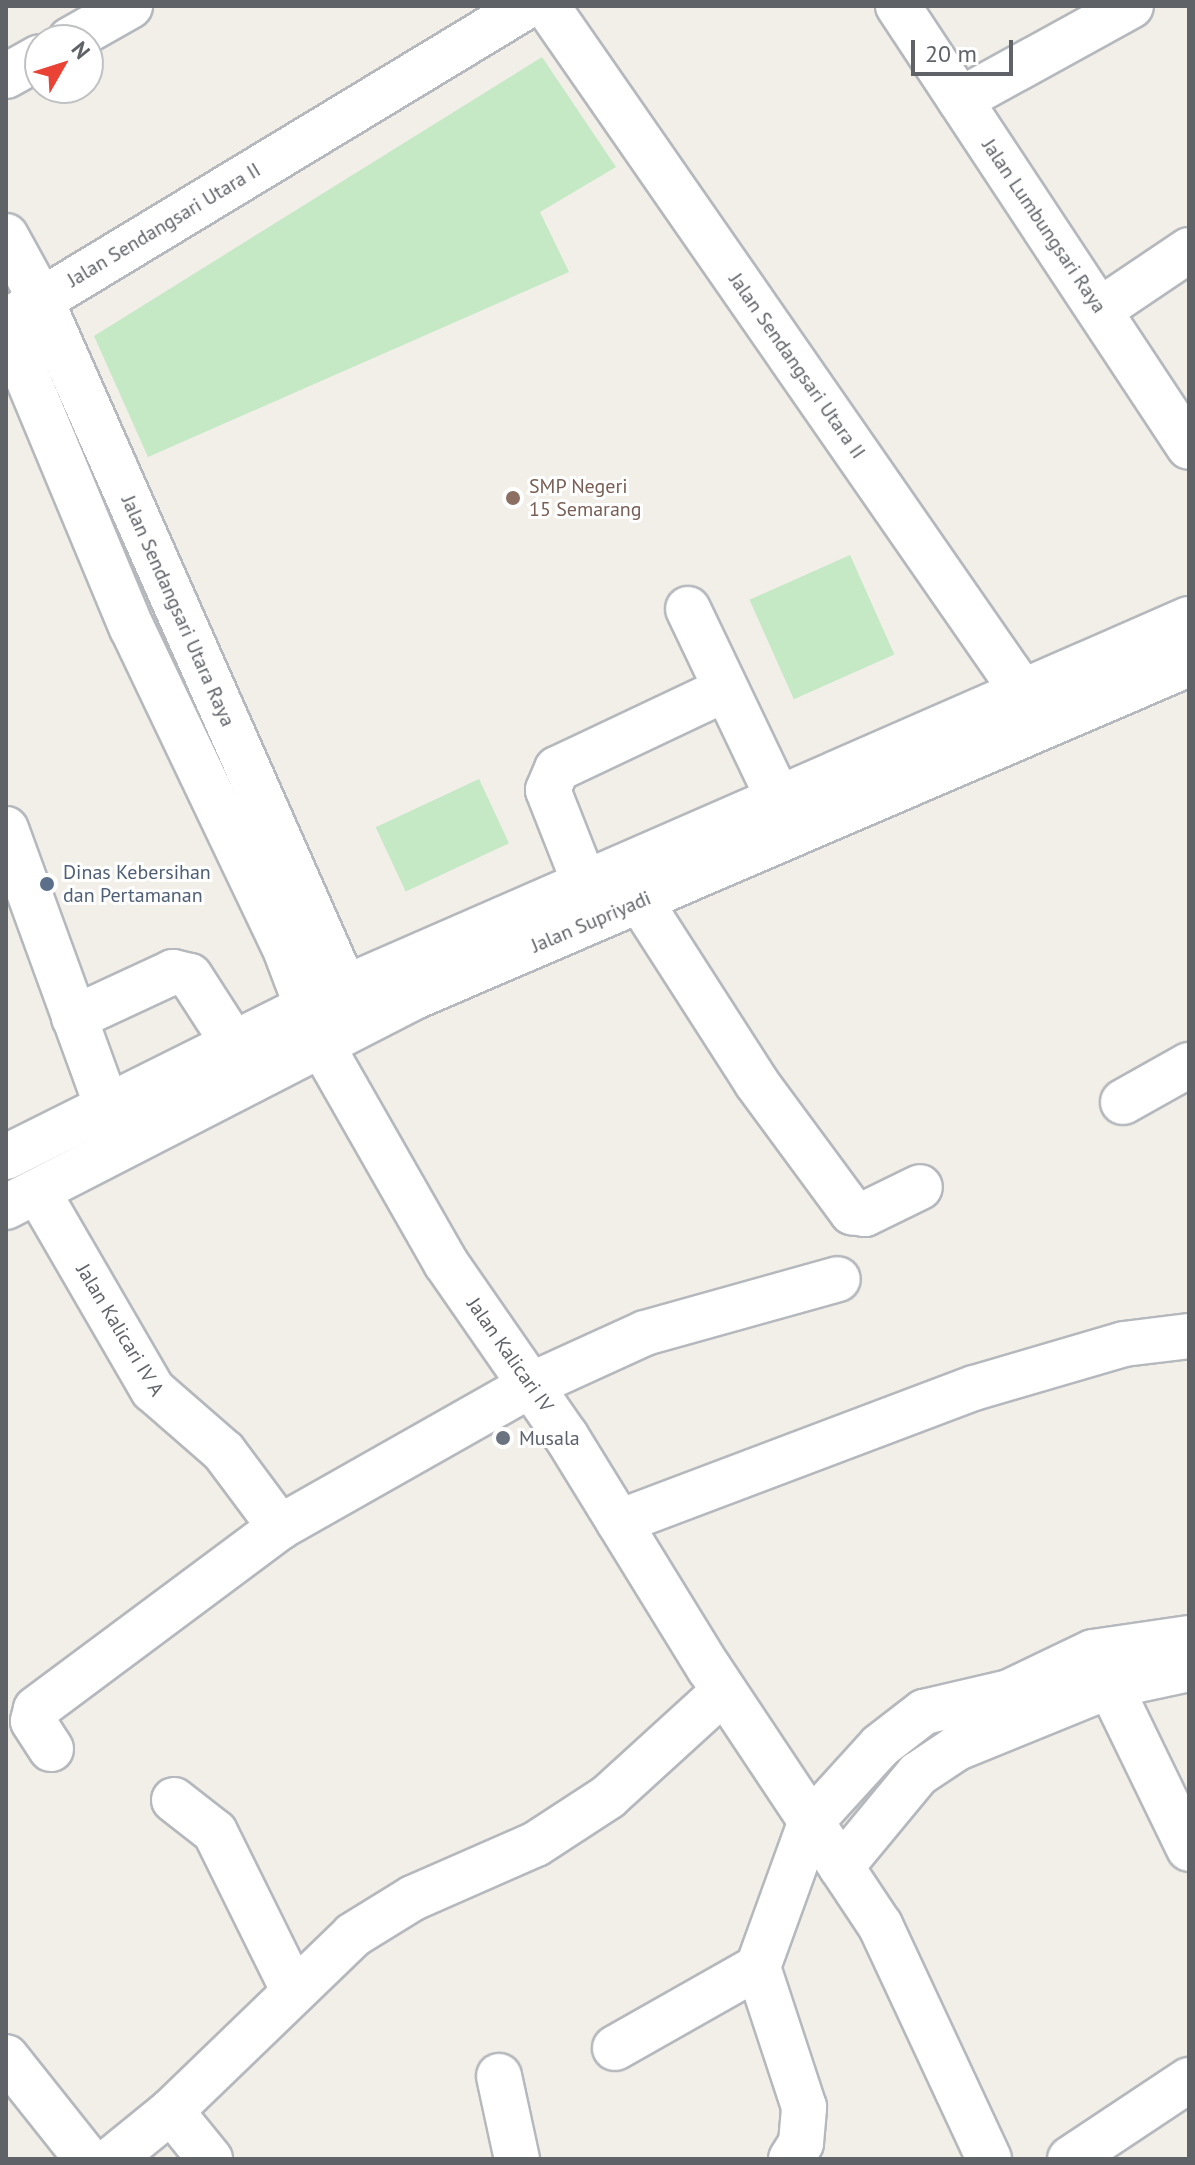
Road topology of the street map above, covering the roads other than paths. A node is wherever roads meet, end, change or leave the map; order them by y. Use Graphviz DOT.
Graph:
graph roads {
  1 [pos="527,6"];
  2 [pos="547,6"];
  3 [pos="898,6"];
  4 [pos="1131,6"];
  5 [pos="118,9"];
  6 [pos="95,24"];
  7 [pos="24,66"];
  8 [pos="6,76"];
  9 [pos="960,100"];
  10 [pos="6,236"];
  11 [pos="1189,250"];
  12 [pos="1100,310"];
  13 [pos="18,316"];
  14 [pos="1189,447"];
  15 [pos="177,606"];
  16 [pos="688,609"];
  17 [pos="1189,619"];
  18 [pos="132,628"];
  19 [pos="1189,664"];
  20 [pos="724,690"];
  21 [pos="1035,711"];
  22 [pos="787,817"];
  23 [pos="6,829"];
  24 [pos="592,901"];
  25 [pos="640,901"];
  26 [pos="345,988"];
  27 [pos="74,1018"];
  28 [pos="313,1026"];
  29 [pos="245,1060"];
  30 [pos="1189,1065"];
  31 [pos="1123,1102"];
  32 [pos="106,1104"];
  33 [pos="123,1146"];
  34 [pos="6,1157"];
  35 [pos="920,1187"];
  36 [pos="22,1200"];
  37 [pos="838,1279"];
  38 [pos="1189,1336"];
  39 [pos="531,1385"];
  40 [pos="619,1522"];
  41 [pos="280,1527"];
  42 [pos="1189,1638"];
  43 [pos="1189,1669"];
  44 [pos="1110,1686"];
  45 [pos="724,1691"];
  46 [pos="51,1749"];
  47 [pos="174,1800"];
  48 [pos="810,1823"];
  49 [pos="1189,1849"];
  50 [pos="841,1867"];
  51 [pos="758,1967"];
  52 [pos="294,1992"];
  53 [pos="615,2048"];
  54 [pos="6,2057"];
  55 [pos="499,2076"];
  56 [pos="1189,2080"];
  57 [pos="171,2111"];
  58 [pos="87,2159"];
  59 [pos="112,2159"];
  60 [pos="210,2159"];
  61 [pos="517,2159"];
  62 [pos="791,2159"];
  63 [pos="989,2159"];
  64 [pos="1070,2159"];
  1 -- 13 [label="street, Jalan Sendangsari Utara II"];
  2 -- 21 [label="street, Jalan Sendangsari Utara II"];
  3 -- 9 [label="street, Jalan Lumbungsari Raya"];
  4 -- 9 [label="street"];
  5 -- 6 [label="street"];
  7 -- 8 [label="street"];
  9 -- 12 [label="street, Jalan Lumbungsari Raya"];
  10 -- 13 [label="street, Jalan Sendangsari Utara Raya"];
  11 -- 12 [label="street"];
  12 -- 14 [label="street, Jalan Lumbungsari Raya"];
  13 -- 15 [label="street, Jalan Sendangsari Utara Raya"];
  13 -- 18 [label="street, Jalan Sendangsari Utara Raya"];
  15 -- 18 [label="street"];
  15 -- 26 [label="street, Jalan Sendangsari Utara Raya"];
  16 -- 20 [label="street"];
  17 -- 21 [label="street, Jalan Supriyadi"];
  18 -- 28 [label="street, Jalan Sendangsari Utara Raya"];
  19 -- 21 [label="street, Jalan Supriyadi"];
  20 -- 22 [label="street"];
  20 -- 24 [label="street"];
  21 -- 22 [label="street, Jalan Supriyadi"];
  22 -- 24 [label="street, Jalan Supriyadi"];
  22 -- 25 [label="street, Jalan Supriyadi"];
  23 -- 27 [label="street"];
  24 -- 25 [label="street, Jalan Supriyadi"];
  24 -- 26 [label="street, Jalan Supriyadi"];
  24 -- 28 [label="street, Jalan Supriyadi"];
  25 -- 35 [label="street"];
  26 -- 28 [label="street, Jalan Supriyadi"];
  27 -- 29 [label="street"];
  27 -- 32 [label="street"];
  28 -- 29 [label="street, Jalan Supriyadi"];
  28 -- 39 [label="street, Jalan Kalicari IV"];
  29 -- 32 [label="street, Jalan Supriyadi"];
  29 -- 33 [label="street, Jalan Supriyadi"];
  30 -- 31 [label="street"];
  32 -- 33 [label="street"];
  32 -- 34 [label="street, Jalan Supriyadi"];
  33 -- 36 [label="street, Jalan Supriyadi"];
  36 -- 41 [label="street, Jalan Kalicari IV A"];
  37 -- 39 [label="street"];
  38 -- 40 [label="street"];
  39 -- 40 [label="street, Jalan Kalicari IV"];
  39 -- 41 [label="street"];
  40 -- 45 [label="street, Jalan Kalicari IV"];
  41 -- 46 [label="street"];
  42 -- 48 [label="street"];
  43 -- 44 [label="street"];
  44 -- 49 [label="street"];
  44 -- 50 [label="street"];
  45 -- 48 [label="street, Jalan Kalicari IV"];
  45 -- 52 [label="street"];
  47 -- 52 [label="street"];
  48 -- 50 [label="street, Jalan Kalicari IV"];
  48 -- 51 [label="street"];
  50 -- 63 [label="street, Jalan Kalicari IV"];
  51 -- 53 [label="street"];
  51 -- 62 [label="street"];
  52 -- 57 [label="street"];
  54 -- 58 [label="street"];
  55 -- 61 [label="street"];
  56 -- 64 [label="street"];
  57 -- 59 [label="street"];
  57 -- 60 [label="street"];
}
